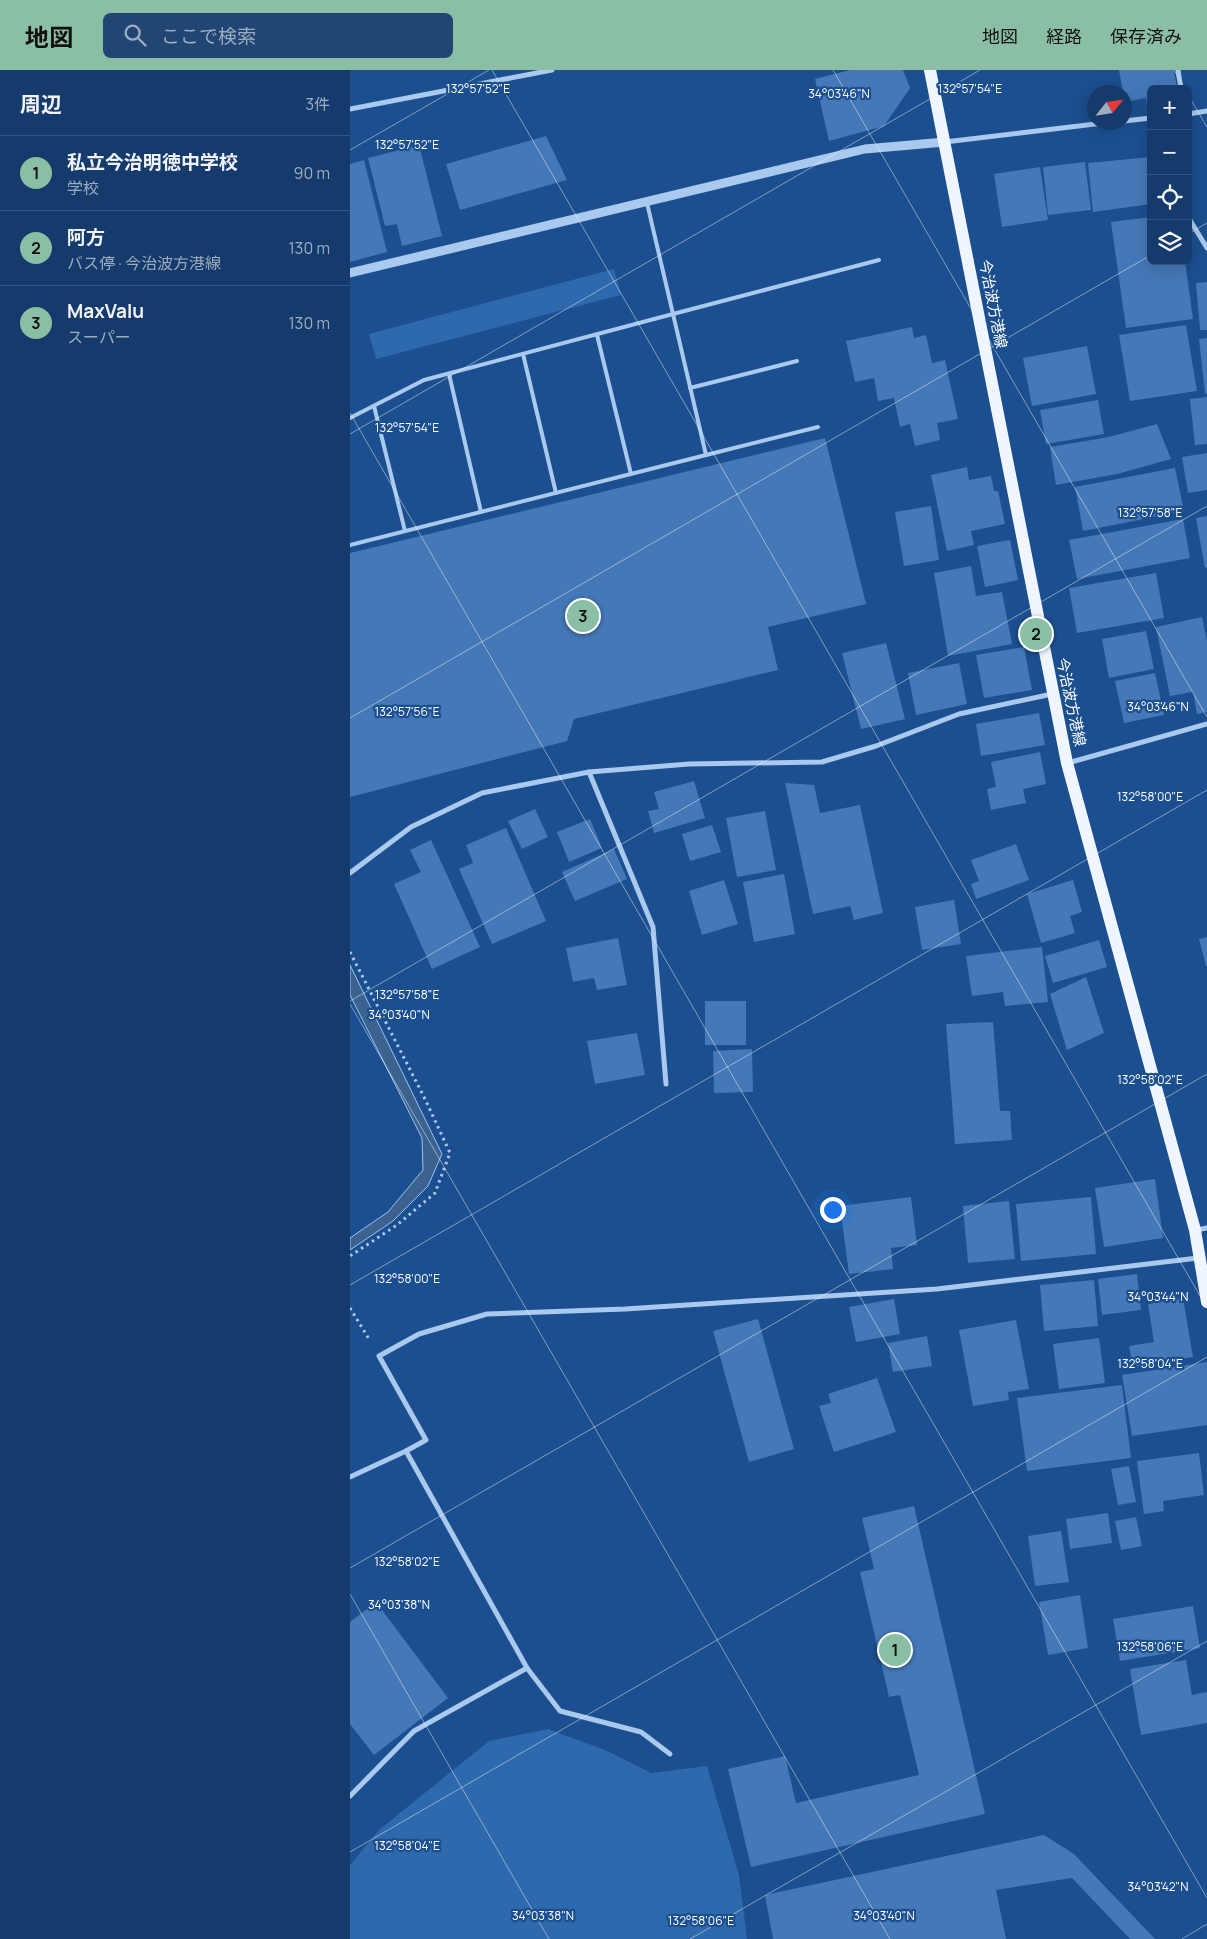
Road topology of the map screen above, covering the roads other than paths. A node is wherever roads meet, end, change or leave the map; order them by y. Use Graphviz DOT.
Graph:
graph roads {
  1 [pos="552,70"];
  2 [pos="930,70"];
  3 [pos="1178,70"];
  4 [pos="1180,85"];
  5 [pos="350,109"];
  6 [pos="1207,111"];
  7 [pos="1192,113"];
  8 [pos="1147,118"];
  9 [pos="1132,120"];
  10 [pos="1087,125"];
  11 [pos="945,142"];
  12 [pos="647,201"];
  13 [pos="1190,220"];
  14 [pos="1207,248"];
  15 [pos="879,260"];
  16 [pos="350,273"];
  17 [pos="673,314"];
  18 [pos="597,335"];
  19 [pos="523,354"];
  20 [pos="797,361"];
  21 [pos="449,374"];
  22 [pos="690,388"];
  23 [pos="374,406"];
  24 [pos="350,418"];
  25 [pos="818,427"];
  26 [pos="706,455"];
  27 [pos="631,474"];
  28 [pos="556,493"];
  29 [pos="481,512"];
  30 [pos="405,531"];
  31 [pos="350,545"];
  32 [pos="1052,694"];
  33 [pos="1207,724"];
  34 [pos="1067,763"];
  35 [pos="589,772"];
  36 [pos="350,874"];
  37 [pos="666,1084"];
  38 [pos="1201,1229"];
  39 [pos="1199,1258"];
  40 [pos="1207,1302"];
  41 [pos="406,1452"];
  42 [pos="350,1478"];
  43 [pos="526,1668"];
  44 [pos="670,1754"];
  45 [pos="350,1796"];
  1 -- 5 [label="street"];
  2 -- 11 [label="main road, 今治波方港線"];
  3 -- 4 [label="street"];
  6 -- 7 [label="street"];
  8 -- 9 [label="street"];
  10 -- 11 [label="street"];
  11 -- 12 [label="street"];
  11 -- 32 [label="main road, 今治波方港線"];
  12 -- 16 [label="street"];
  12 -- 17 [label="lane"];
  13 -- 14 [label="street"];
  15 -- 17 [label="lane"];
  17 -- 18 [label="lane"];
  17 -- 22 [label="lane"];
  18 -- 19 [label="lane"];
  18 -- 27 [label="lane"];
  19 -- 21 [label="lane"];
  19 -- 28 [label="lane"];
  20 -- 22 [label="lane"];
  21 -- 23 [label="lane"];
  21 -- 29 [label="lane"];
  22 -- 26 [label="lane"];
  23 -- 24 [label="lane"];
  23 -- 30 [label="lane"];
  25 -- 26 [label="lane"];
  26 -- 27 [label="lane"];
  27 -- 28 [label="lane"];
  28 -- 29 [label="lane"];
  29 -- 30 [label="lane"];
  30 -- 31 [label="lane"];
  32 -- 34 [label="main road, 今治波方港線"];
  32 -- 35 [label="street"];
  33 -- 34 [label="street"];
  34 -- 38 [label="main road, 今治波方港線"];
  35 -- 36 [label="street"];
  35 -- 37 [label="street"];
  38 -- 39 [label="main road, 今治波方港線"];
  39 -- 40 [label="main road, 今治波方港線"];
  39 -- 41 [label="street"];
  41 -- 42 [label="street"];
  41 -- 43 [label="street"];
  43 -- 44 [label="street"];
  43 -- 45 [label="street"];
}
